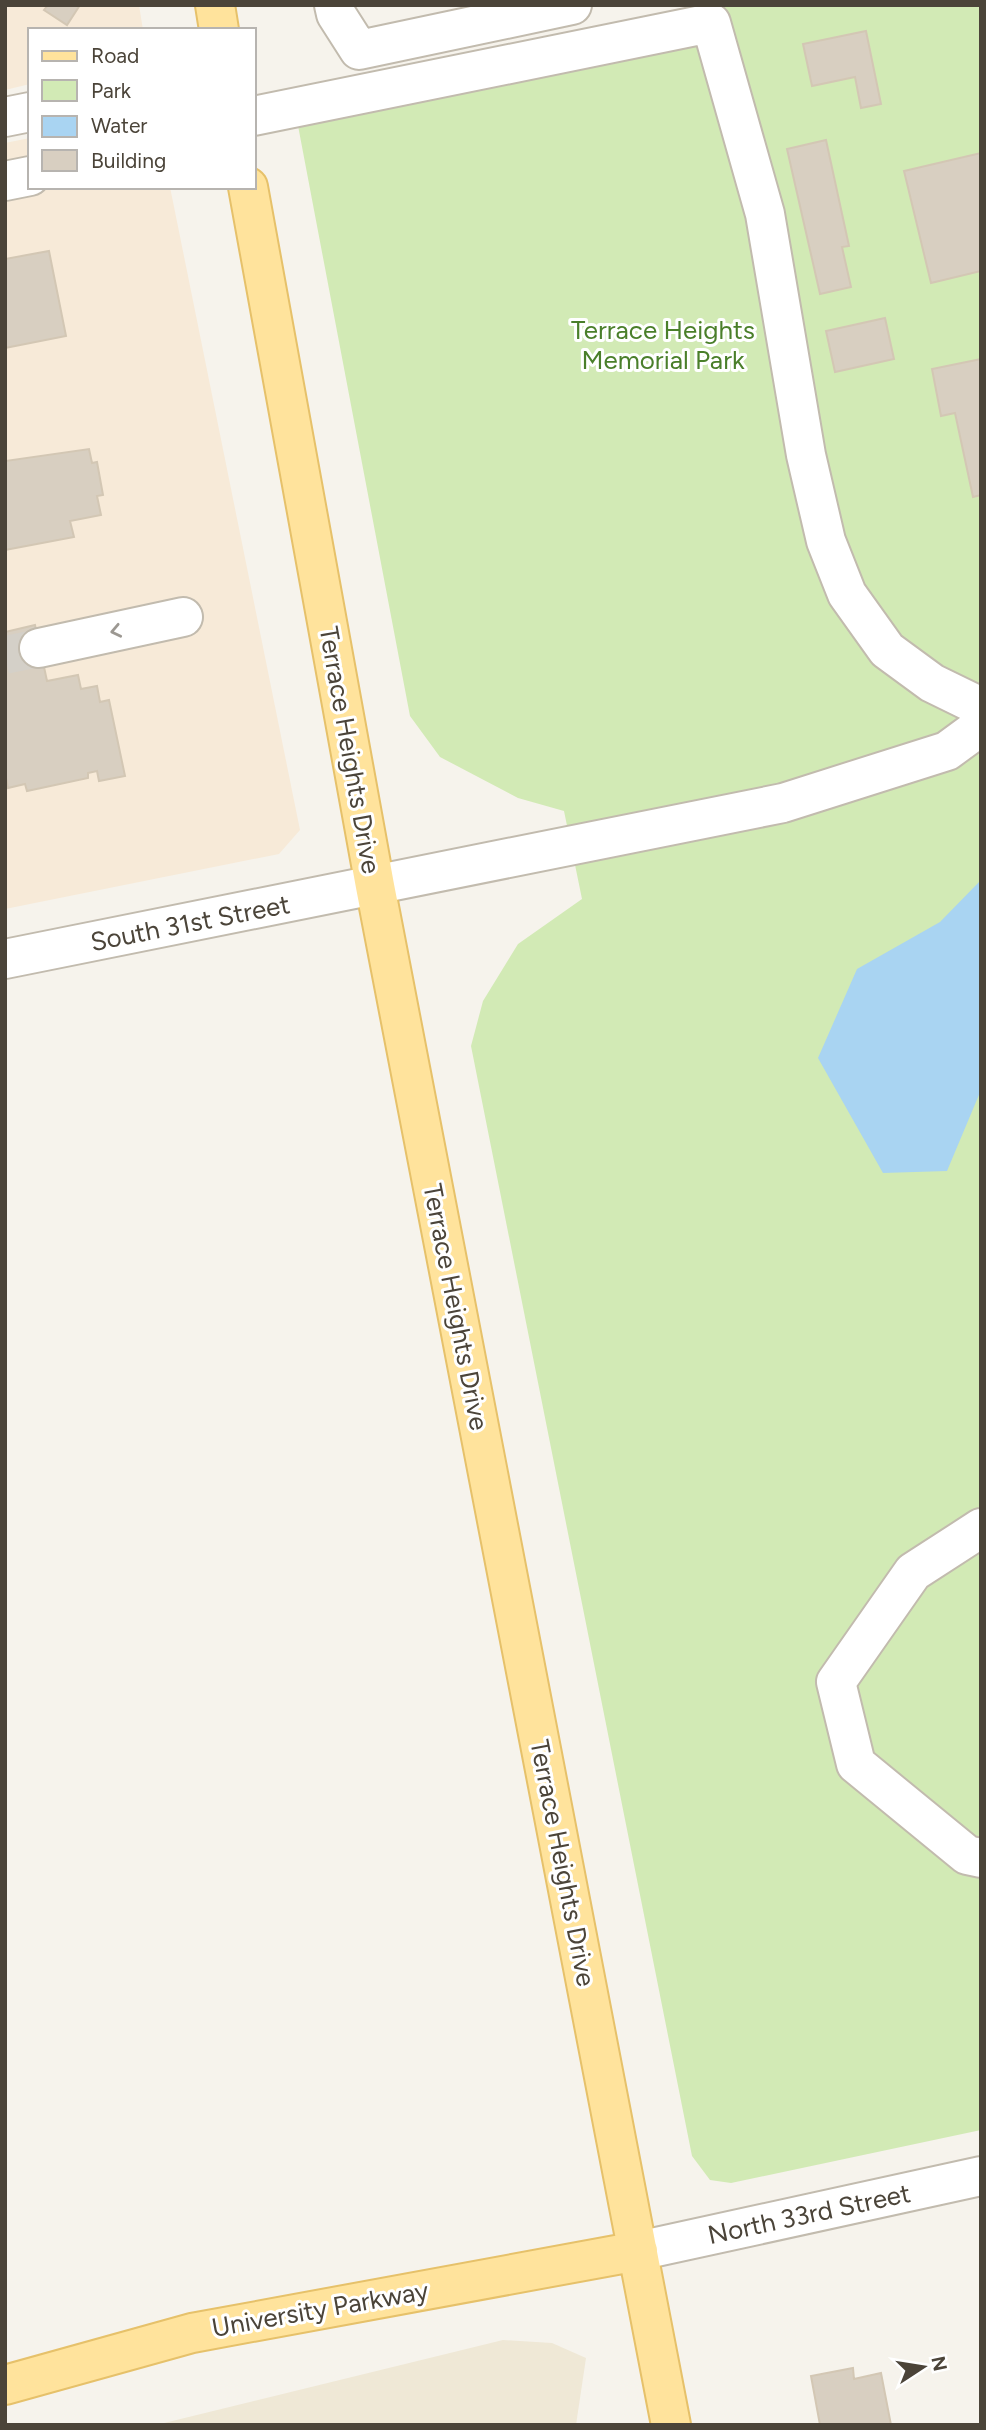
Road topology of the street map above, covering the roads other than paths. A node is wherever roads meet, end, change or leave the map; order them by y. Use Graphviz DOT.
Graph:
graph roads {
  1 [pos="215,5"];
  2 [pos="334,5"];
  3 [pos="572,5"];
  4 [pos="219,28"];
  5 [pos="28,112"];
  6 [pos="256,116"];
  7 [pos="5,117"];
  8 [pos="28,176"];
  9 [pos="5,181"];
  10 [pos="248,189"];
  11 [pos="183,617"];
  12 [pos="39,648"];
  13 [pos="981,707"];
  14 [pos="981,726"];
  15 [pos="375,886"];
  16 [pos="5,959"];
  17 [pos="981,1528"];
  18 [pos="981,1858"];
  19 [pos="981,2176"];
  20 [pos="638,2251"];
  21 [pos="5,2385"];
  22 [pos="671,2425"];
  1 -- 4 [label="main road"];
  2 -- 3 [label="street"];
  5 -- 7 [label="street"];
  6 -- 13 [label="street"];
  8 -- 9 [label="street"];
  10 -- 15 [label="main road, Terrace Heights Drive"];
  11 -- 12 [label="street, one-way"];
  14 -- 15 [label="street, South 31st Street"];
  15 -- 16 [label="street, South 31st Street"];
  15 -- 20 [label="main road, Terrace Heights Drive"];
  17 -- 18 [label="street"];
  19 -- 20 [label="street, North 33rd Street"];
  20 -- 21 [label="main road, University Parkway"];
  20 -- 22 [label="main road, Terrace Heights Drive"];
}
